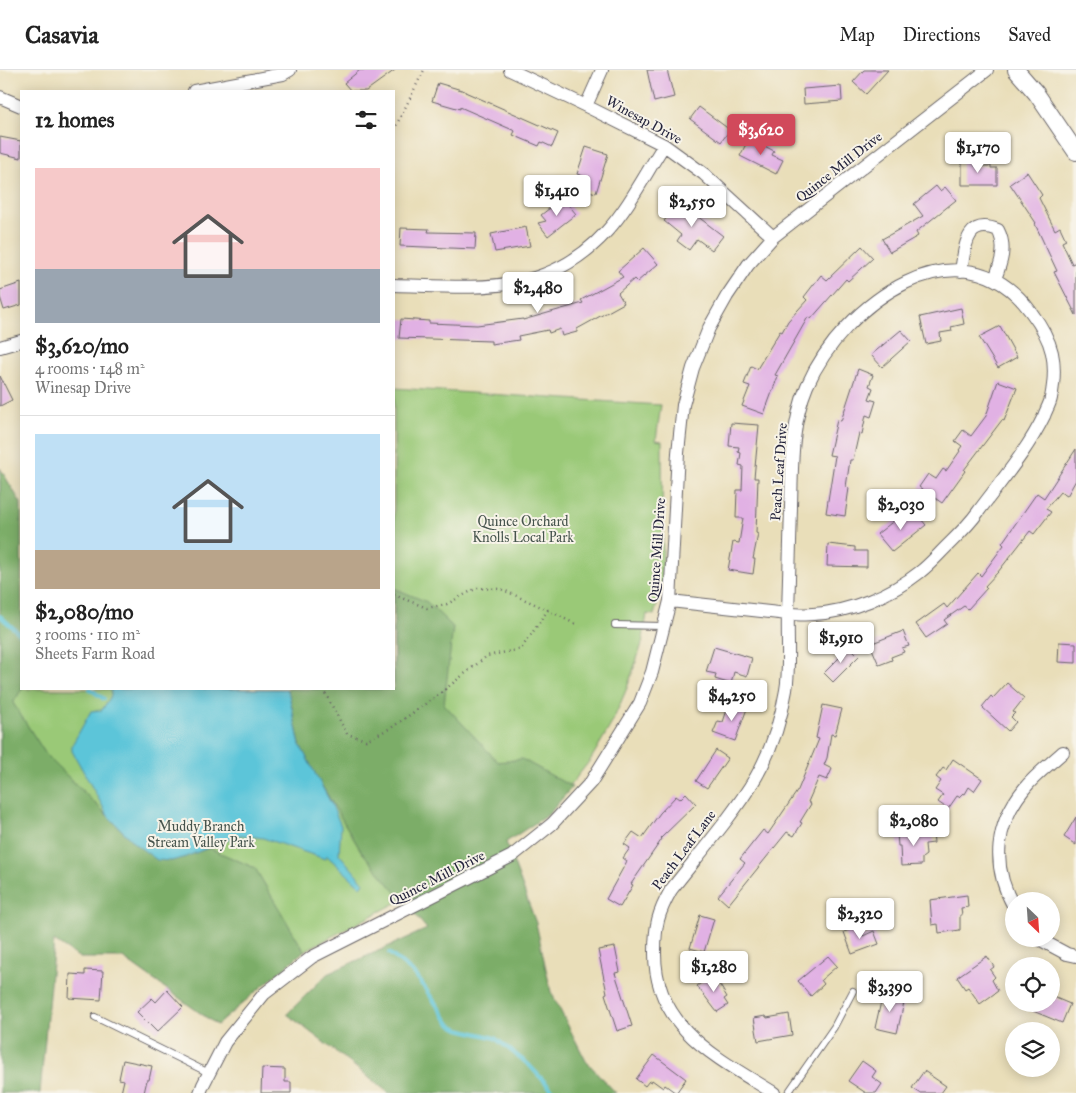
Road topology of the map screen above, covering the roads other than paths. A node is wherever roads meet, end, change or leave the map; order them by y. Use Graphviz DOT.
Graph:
graph roads {
  1 [pos="290,70"];
  2 [pos="510,70"];
  3 [pos="602,70"];
  4 [pos="987,70"];
  5 [pos="1016,70"];
  6 [pos="199,90"];
  7 [pos="0,97"];
  8 [pos="20,106"];
  9 [pos="586,106"];
  10 [pos="664,145"];
  11 [pos="1076,152"];
  12 [pos="773,237"];
  13 [pos="961,271"];
  14 [pos="995,279"];
  15 [pos="395,284"];
  16 [pos="20,341"];
  17 [pos="0,347"];
  18 [pos="670,601"];
  19 [pos="788,614"];
  20 [pos="615,625"];
  21 [pos="663,626"];
  22 [pos="1063,752"];
  23 [pos="1005,892"];
  24 [pos="1056,948"];
  25 [pos="1076,956"];
  26 [pos="853,991"];
  27 [pos="94,1017"];
  28 [pos="209,1073"];
  29 [pos="200,1093"];
  30 [pos="774,1093"];
  31 [pos="788,1093"];
  1 -- 6 [label="street"];
  2 -- 9 [label="street, Winesap Drive"];
  3 -- 9 [label="street"];
  4 -- 12 [label="street, Quince Mill Drive"];
  5 -- 11 [label="street"];
  7 -- 8 [label="street"];
  9 -- 10 [label="street, Winesap Drive"];
  10 -- 12 [label="street, Winesap Drive"];
  10 -- 15 [label="street"];
  12 -- 18 [label="street, Quince Mill Drive"];
  13 -- 14 [label="street, Peach Leaf Drive"];
  13 -- 14 [label="street"];
  13 -- 19 [label="street, Peach Leaf Drive"];
  14 -- 19 [label="street, Peach Leaf Drive"];
  16 -- 17 [label="street"];
  18 -- 19 [label="street, Peach Leaf Drive"];
  18 -- 21 [label="street, Quince Mill Drive"];
  19 -- 30 [label="street, Peach Leaf Lane"];
  20 -- 21 [label="lane"];
  21 -- 28 [label="street, Quince Mill Drive"];
  22 -- 23 [label="street"];
  24 -- 25 [label="street"];
  26 -- 31 [label="lane"];
  27 -- 28 [label="lane"];
  28 -- 29 [label="street, Quince Mill Drive"];
}
